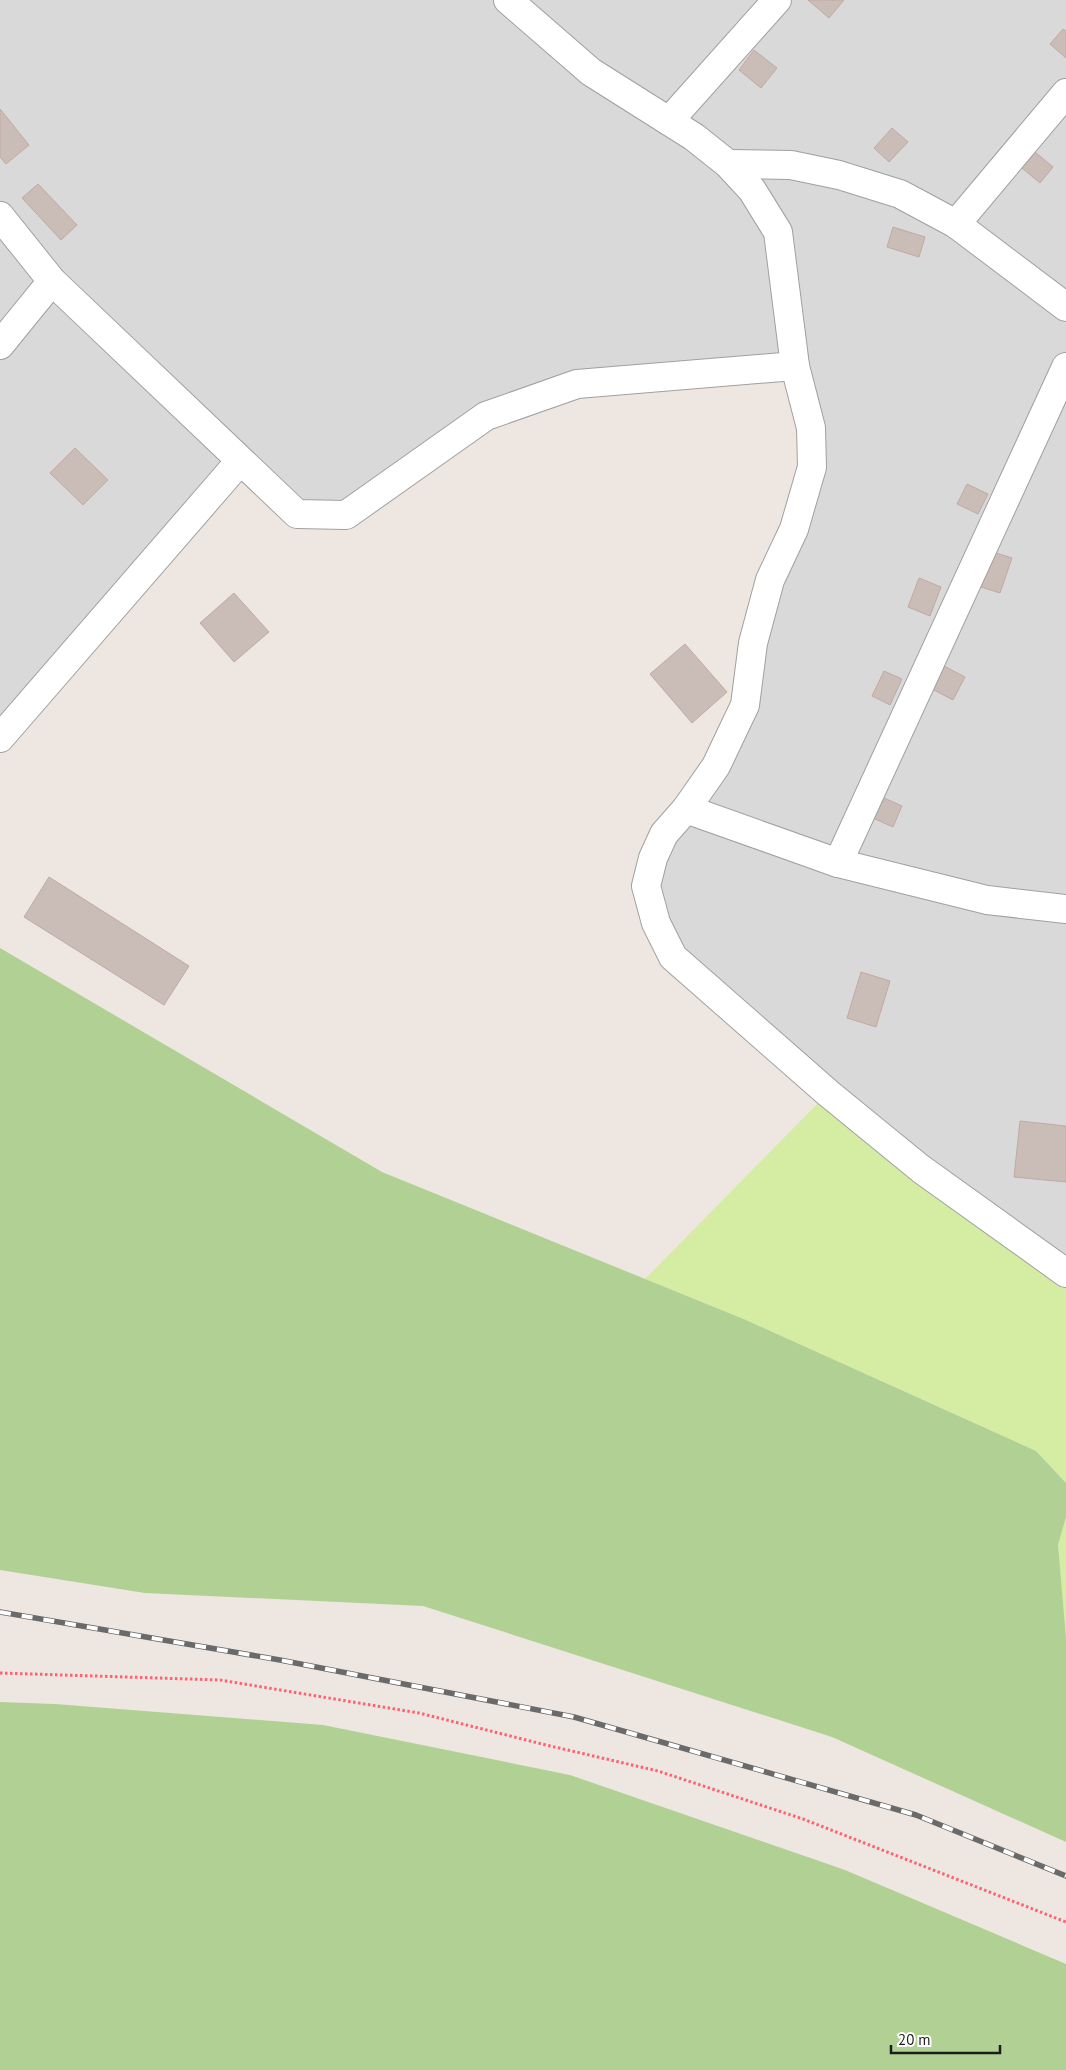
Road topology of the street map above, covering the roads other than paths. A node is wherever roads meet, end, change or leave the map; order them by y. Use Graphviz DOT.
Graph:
graph roads {
  1 [pos="508,0"];
  2 [pos="776,0"];
  3 [pos="1066,93"];
  4 [pos="668,121"];
  5 [pos="728,164"];
  6 [pos="0,216"];
  7 [pos="956,224"];
  8 [pos="52,281"];
  9 [pos="1066,307"];
  10 [pos="0,345"];
  11 [pos="795,366"];
  12 [pos="1066,367"];
  13 [pos="240,461"];
  14 [pos="0,738"];
  15 [pos="686,809"];
  16 [pos="838,863"];
  17 [pos="1066,909"];
  18 [pos="1066,1273"];
  1 -- 4 [label="street"];
  2 -- 4 [label="street"];
  3 -- 7 [label="street"];
  4 -- 5 [label="street"];
  5 -- 7 [label="street"];
  5 -- 11 [label="street"];
  6 -- 8 [label="street"];
  7 -- 9 [label="street"];
  8 -- 10 [label="street"];
  8 -- 13 [label="street"];
  11 -- 13 [label="street"];
  11 -- 15 [label="street"];
  12 -- 16 [label="street"];
  13 -- 14 [label="street"];
  15 -- 16 [label="street"];
  15 -- 18 [label="street"];
  16 -- 17 [label="street"];
}
